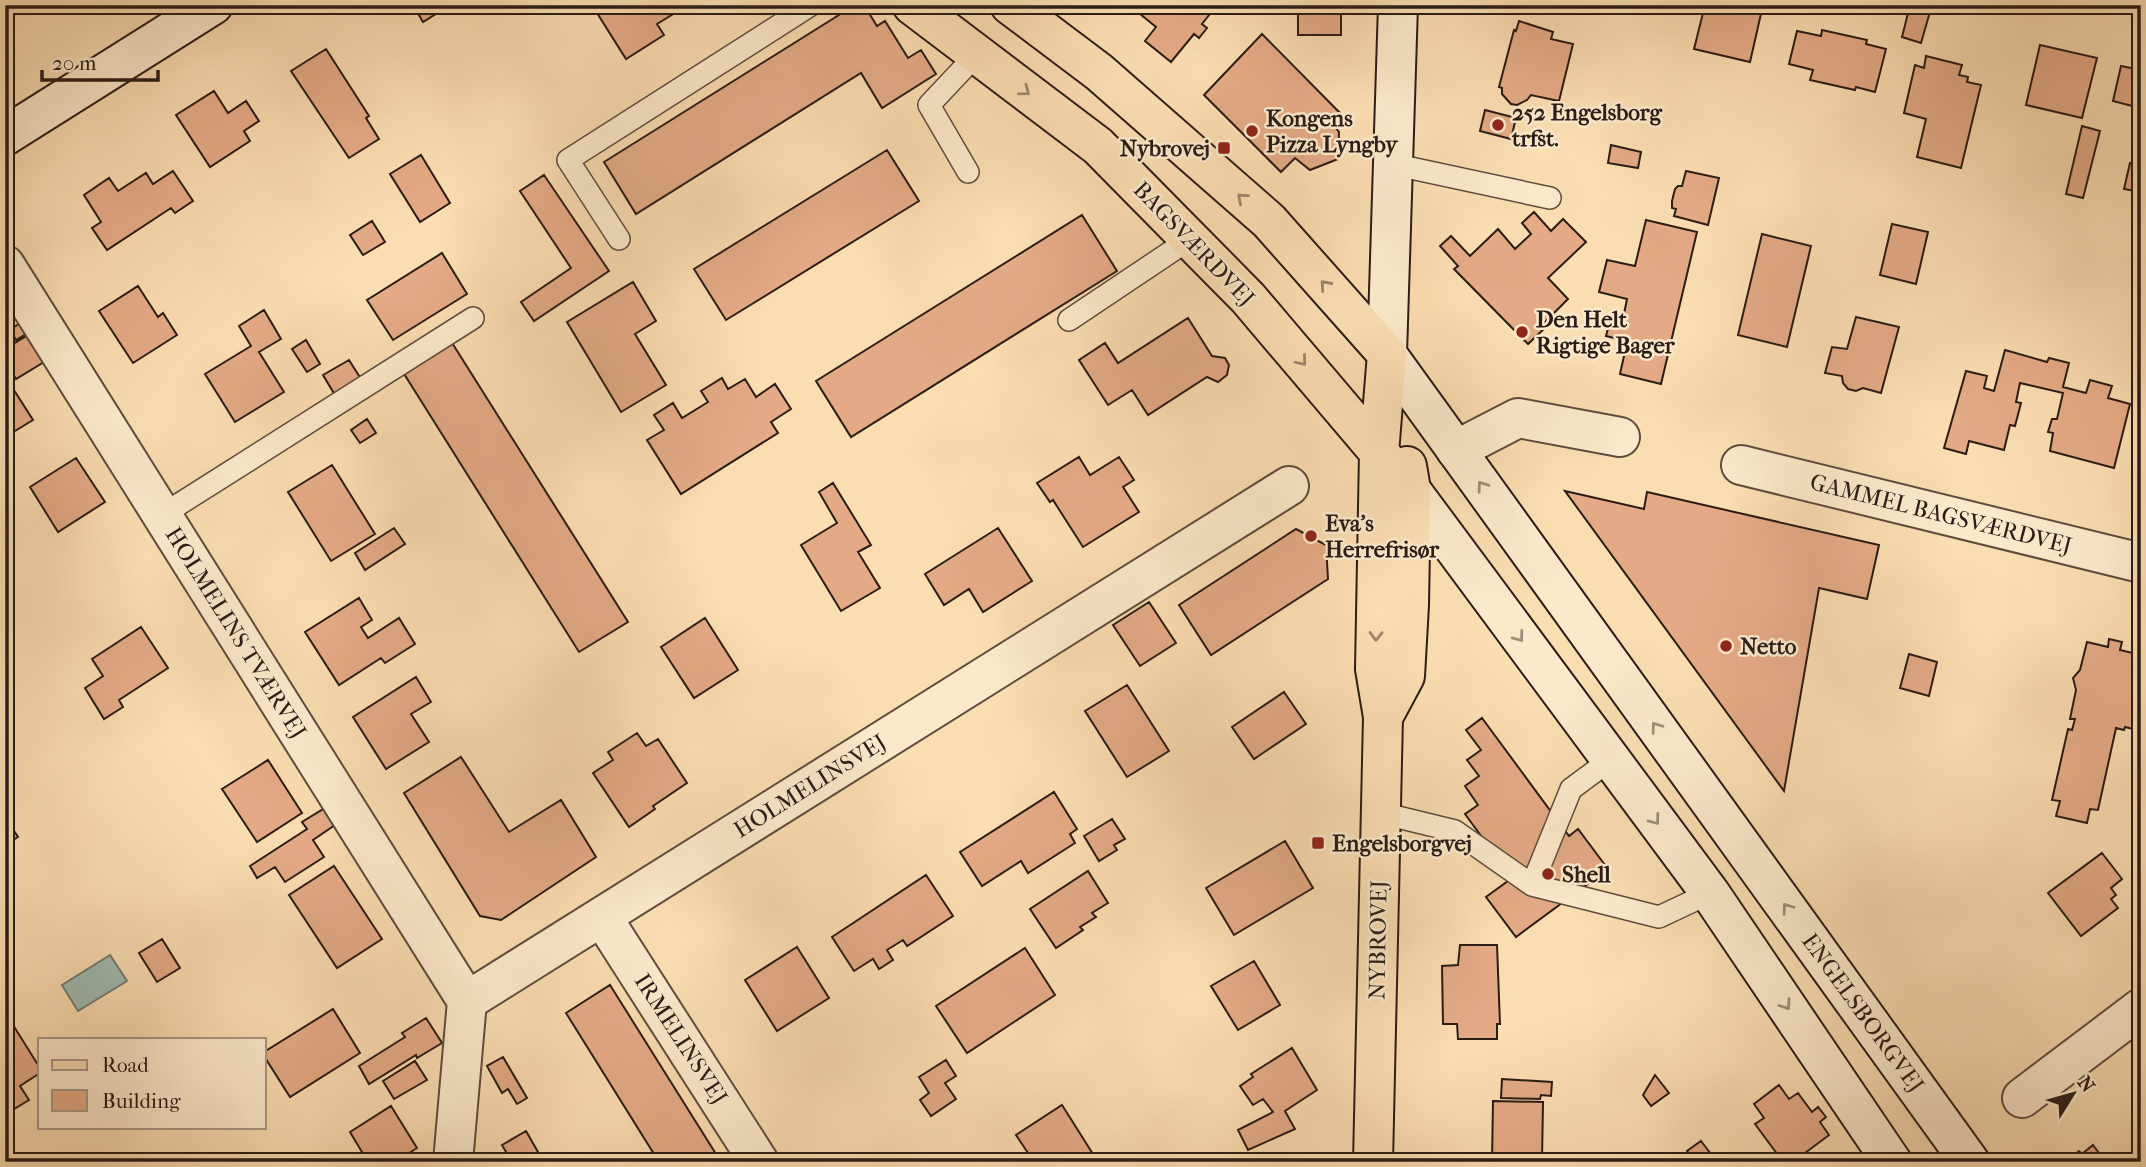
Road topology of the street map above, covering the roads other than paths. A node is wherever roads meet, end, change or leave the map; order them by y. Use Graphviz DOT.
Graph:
graph roads {
  1 [pos="213,5"];
  2 [pos="811,5"];
  3 [pos="912,5"];
  4 [pos="1010,5"];
  5 [pos="1398,5"];
  6 [pos="977,54"];
  7 [pos="5,136"];
  8 [pos="1392,164"];
  9 [pos="968,172"];
  10 [pos="1550,198"];
  11 [pos="619,239"];
  12 [pos="1190,239"];
  13 [pos="5,265"];
  14 [pos="473,318"];
  15 [pos="1069,320"];
  16 [pos="1387,354"];
  17 [pos="1620,437"];
  18 [pos="1456,450"];
  19 [pos="1380,453"];
  20 [pos="1741,465"];
  21 [pos="1289,486"];
  22 [pos="1411,490"];
  23 [pos="162,514"];
  24 [pos="2141,563"];
  25 [pos="1383,717"];
  26 [pos="1610,760"];
  27 [pos="1381,813"];
  28 [pos="1532,884"];
  29 [pos="1710,893"];
  30 [pos="603,916"];
  31 [pos="467,1001"];
  32 [pos="2141,1008"];
  33 [pos="2022,1098"];
  34 [pos="453,1162"];
  35 [pos="759,1162"];
  36 [pos="1373,1162"];
  37 [pos="1892,1162"];
  38 [pos="1970,1162"];
  1 -- 7 [label="street"];
  2 -- 11 [label="lane"];
  3 -- 6 [label="main road, BAGSVÆRDVEJ"];
  16 -- 4 [label="main road, one-way"];
  5 -- 8 [label="street, NYBROVEJ"];
  6 -- 9 [label="lane"];
  6 -- 12 [label="main road, BAGSVÆRDVEJ, one-way"];
  8 -- 10 [label="lane"];
  8 -- 16 [label="street, NYBROVEJ"];
  12 -- 15 [label="lane"];
  12 -- 19 [label="main road, BAGSVÆRDVEJ, one-way"];
  13 -- 23 [label="street, HOLMELINS TVÆRVEJ"];
  14 -- 23 [label="lane"];
  16 -- 18 [label="street, ENGELSBORGVEJ"];
  16 -- 19 [label="main road, NYBROVEJ"];
  16 -- 22 [label="main road, NYBROVEJ"];
  17 -- 18 [label="street"];
  38 -- 18 [label="street, ENGELSBORGVEJ, one-way"];
  19 -- 22 [label="main road, BAGSVÆRDVEJ"];
  19 -- 25 [label="main road, NYBROVEJ, one-way"];
  20 -- 24 [label="street, GAMMEL BAGSVÆRDVEJ"];
  21 -- 30 [label="street, HOLMELINSVEJ"];
  22 -- 25 [label="main road, NYBROVEJ"];
  22 -- 26 [label="street, one-way"];
  23 -- 31 [label="street, HOLMELINS TVÆRVEJ"];
  25 -- 27 [label="main road, NYBROVEJ"];
  26 -- 28 [label="lane"];
  26 -- 29 [label="street, one-way"];
  27 -- 28 [label="lane"];
  27 -- 36 [label="main road, NYBROVEJ"];
  28 -- 29 [label="lane"];
  29 -- 37 [label="street, one-way"];
  30 -- 31 [label="street, HOLMELINSVEJ"];
  30 -- 35 [label="street, IRMELINSVEJ"];
  31 -- 34 [label="street"];
  32 -- 33 [label="street"];
}
